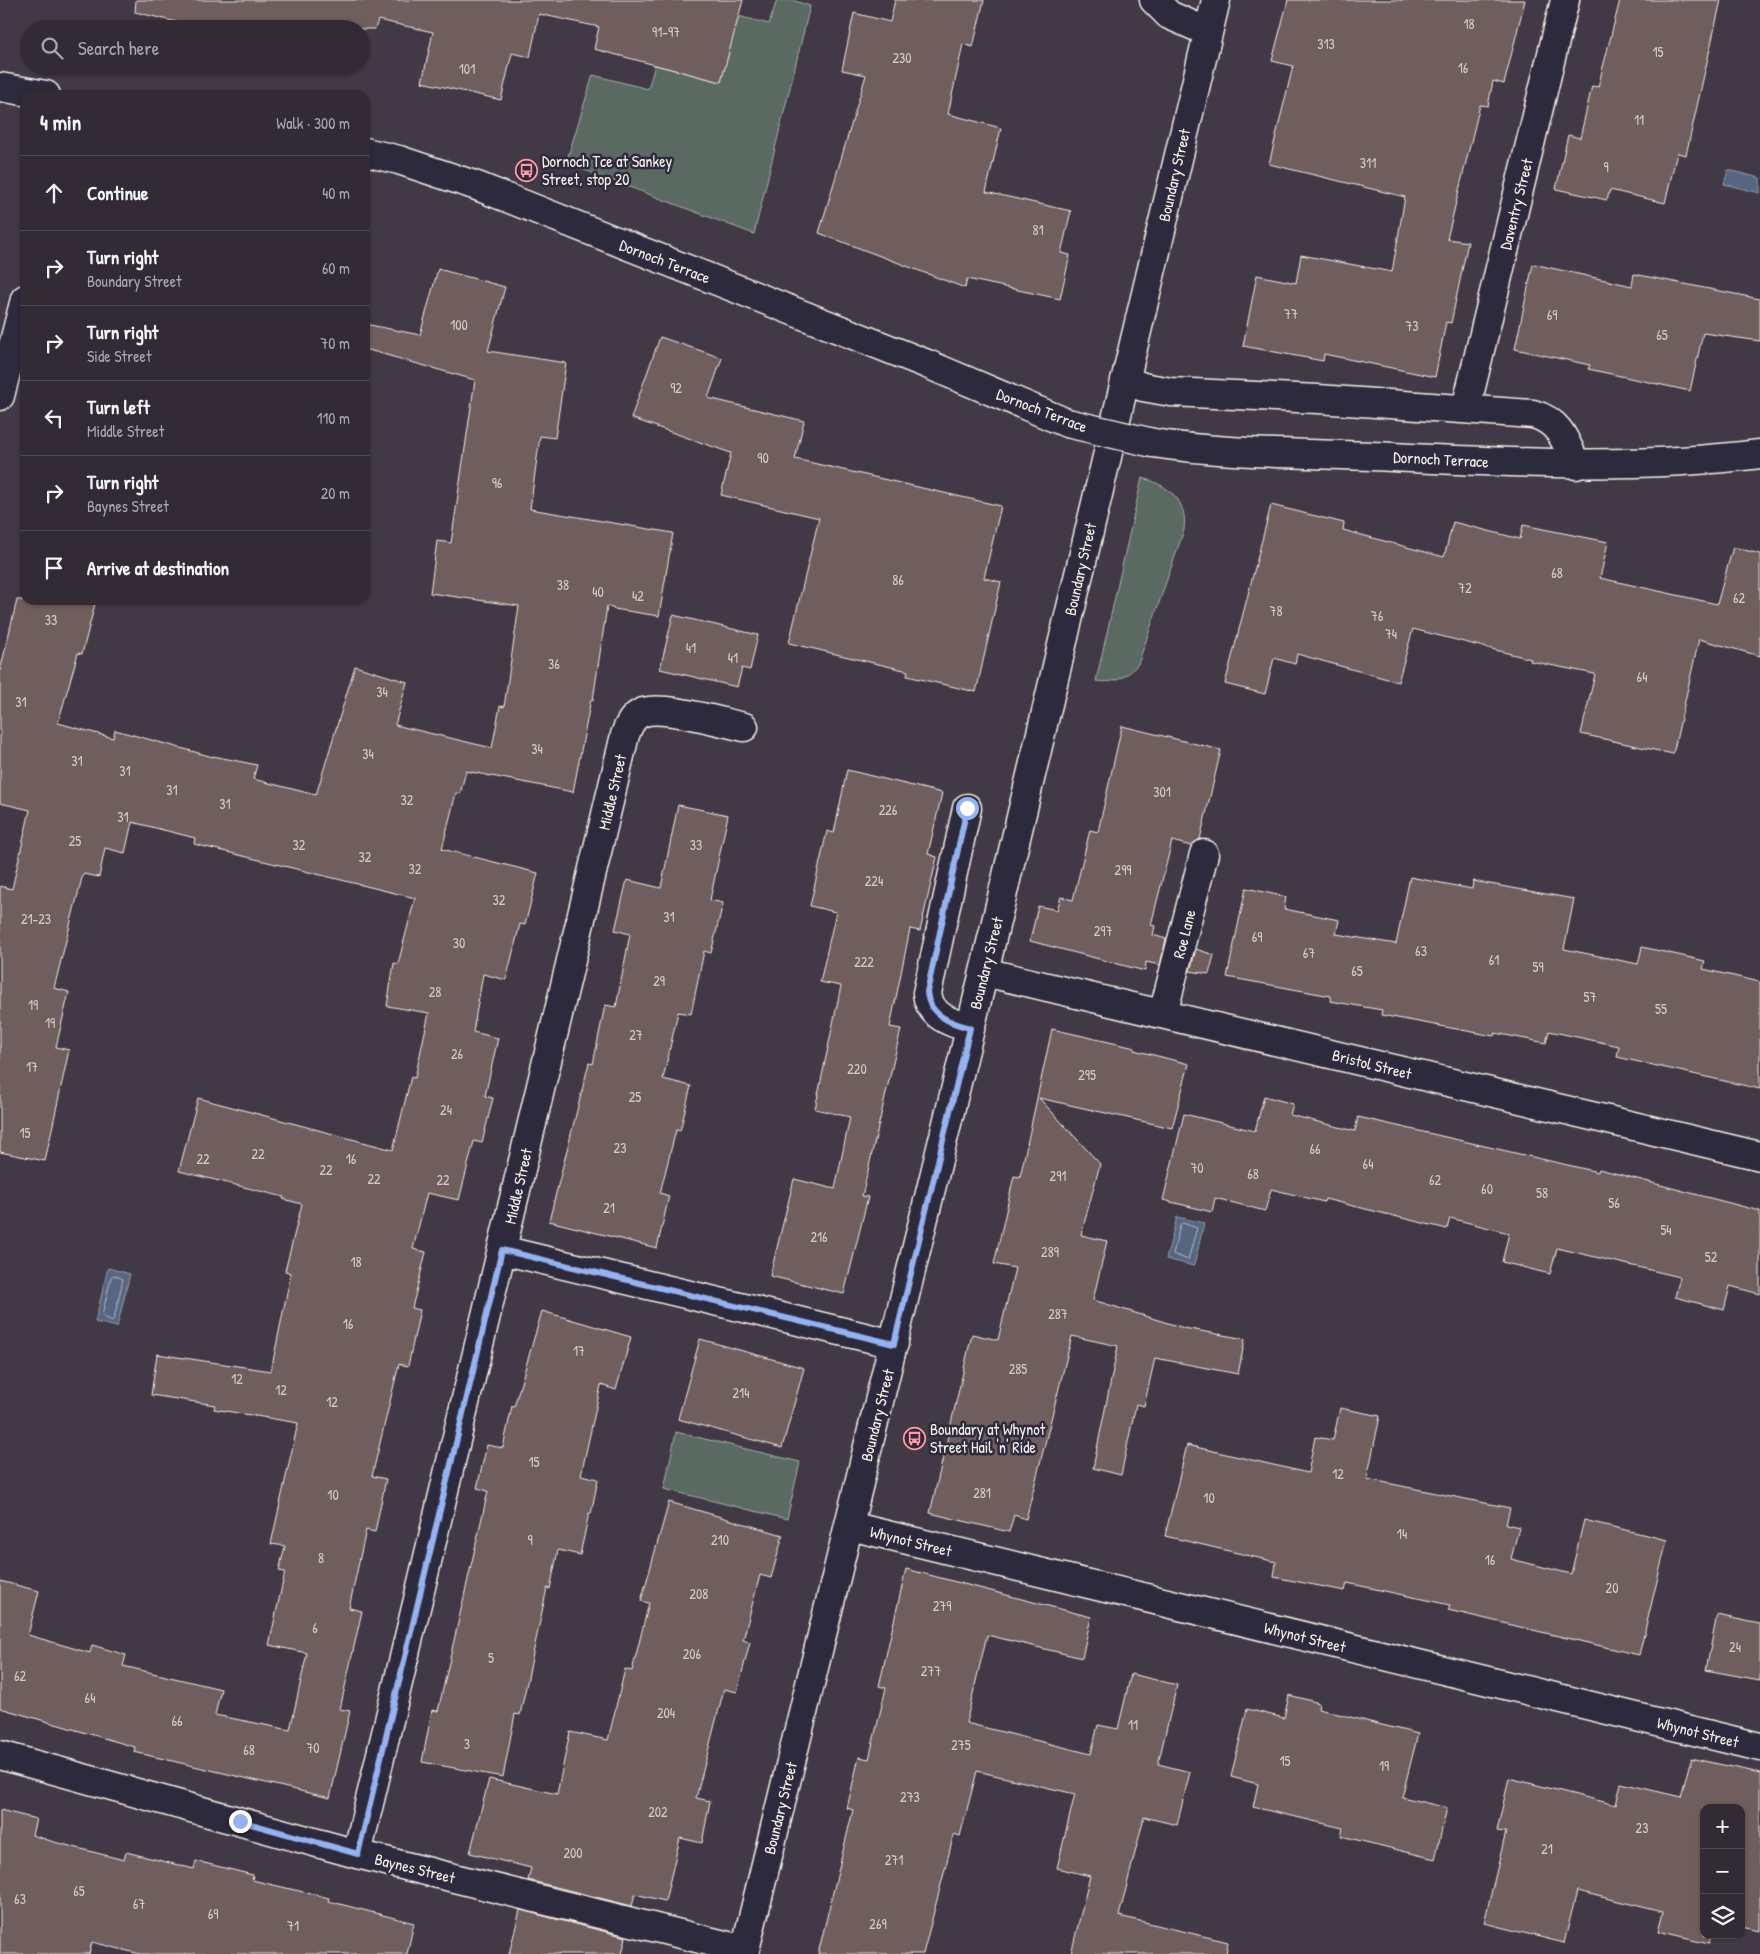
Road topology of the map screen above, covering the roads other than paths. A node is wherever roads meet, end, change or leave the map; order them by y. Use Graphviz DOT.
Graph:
graph roads {
  1 [pos="1154,0"];
  2 [pos="1216,0"];
  3 [pos="1565,0"];
  4 [pos="1208,32"];
  5 [pos="0,87"];
  6 [pos="20,90"];
  7 [pos="370,153"];
  8 [pos="20,318"];
  9 [pos="1125,380"];
  10 [pos="0,396"];
  11 [pos="1466,408"];
  12 [pos="1760,454"];
  13 [pos="1576,465"];
  14 [pos="744,727"];
  15 [pos="967,808"];
  16 [pos="1204,854"];
  17 [pos="984,972"];
  18 [pos="1163,1014"];
  19 [pos="970,1028"];
  20 [pos="1760,1156"];
  21 [pos="502,1250"];
  22 [pos="894,1344"];
  23 [pos="850,1526"];
  24 [pos="1760,1747"];
  25 [pos="0,1755"];
  26 [pos="358,1854"];
  27 [pos="745,1952"];
  1 -- 4 [label="street"];
  2 -- 4 [label="street, Boundary Street"];
  3 -- 11 [label="street, Daventry Street"];
  4 -- 9 [label="street, Boundary Street"];
  5 -- 6 [label="street"];
  7 -- 13 [label="street, Dornoch Terrace, bridge"];
  8 -- 10 [label="street"];
  9 -- 11 [label="street"];
  9 -- 17 [label="street, Boundary Street"];
  11 -- 13 [label="street"];
  12 -- 13 [label="street, Dornoch Terrace"];
  14 -- 21 [label="street, Middle Street"];
  15 -- 19 [label="street"];
  16 -- 18 [label="street, Roe Lane"];
  17 -- 18 [label="street, Bristol Street"];
  17 -- 19 [label="street, Boundary Street"];
  18 -- 20 [label="street, Bristol Street"];
  19 -- 22 [label="street, Boundary Street"];
  21 -- 22 [label="street"];
  21 -- 26 [label="street, Middle Street"];
  22 -- 23 [label="street, Boundary Street"];
  23 -- 24 [label="street, Whynot Street"];
  23 -- 27 [label="street, Boundary Street"];
  25 -- 26 [label="street, Baynes Street"];
  26 -- 27 [label="street, Baynes Street"];
}
